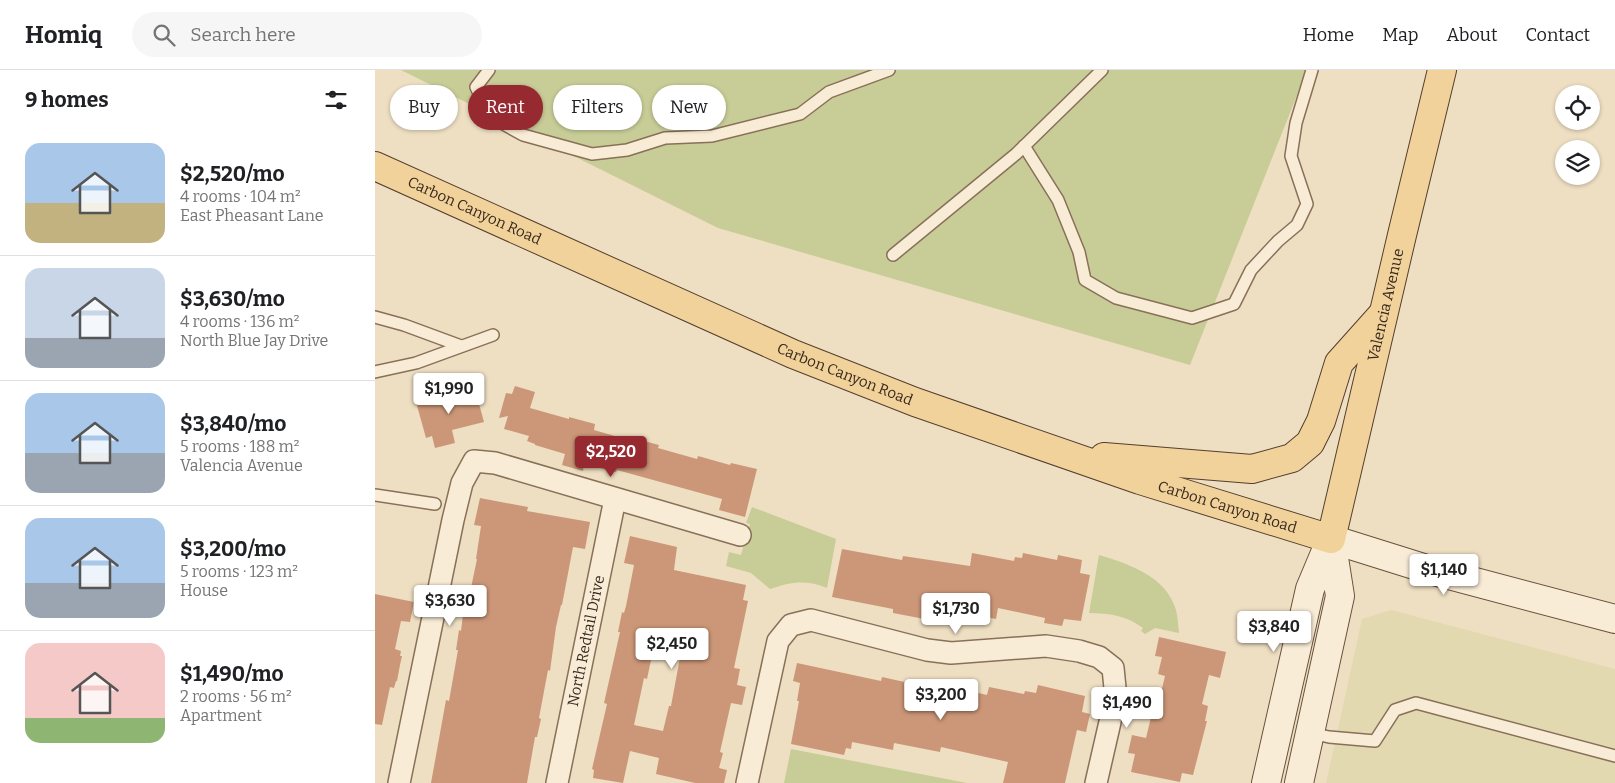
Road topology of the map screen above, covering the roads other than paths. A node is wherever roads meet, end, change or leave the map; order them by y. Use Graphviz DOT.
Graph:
graph roads {
  1 [pos="489,70"];
  2 [pos="889,70"];
  3 [pos="1102,70"];
  4 [pos="1312,70"];
  5 [pos="1441,71"];
  6 [pos="1025,146"];
  7 [pos="375,166"];
  8 [pos="893,255"];
  9 [pos="1383,313"];
  10 [pos="375,317"];
  11 [pos="493,335"];
  12 [pos="461,346"];
  13 [pos="375,372"];
  14 [pos="1067,455"];
  15 [pos="375,495"];
  16 [pos="615,499"];
  17 [pos="435,504"];
  18 [pos="740,535"];
  19 [pos="1331,539"];
  20 [pos="1615,619"];
  21 [pos="1311,733"];
  22 [pos="1615,756"];
  23 [pos="399,783"];
  24 [pos="557,783"];
  25 [pos="747,783"];
  26 [pos="1096,783"];
  27 [pos="1266,783"];
  28 [pos="1299,783"];
  1 -- 2 [label="lane"];
  3 -- 6 [label="lane"];
  4 -- 6 [label="lane"];
  5 -- 9 [label="main road, Valencia Avenue"];
  6 -- 8 [label="lane"];
  7 -- 14 [label="main road, Carbon Canyon Road"];
  9 -- 14 [label="main road"];
  9 -- 19 [label="main road, Valencia Avenue"];
  10 -- 12 [label="lane"];
  11 -- 12 [label="lane"];
  12 -- 13 [label="lane"];
  14 -- 19 [label="main road, Carbon Canyon Road"];
  15 -- 17 [label="lane"];
  16 -- 18 [label="street"];
  16 -- 23 [label="street"];
  16 -- 24 [label="street, North Redtail Drive"];
  19 -- 20 [label="street"];
  19 -- 21 [label="street, Valencia Avenue"];
  19 -- 27 [label="street, Valencia Avenue"];
  21 -- 22 [label="lane"];
  21 -- 28 [label="street, Valencia Avenue"];
  25 -- 26 [label="street"];
}
